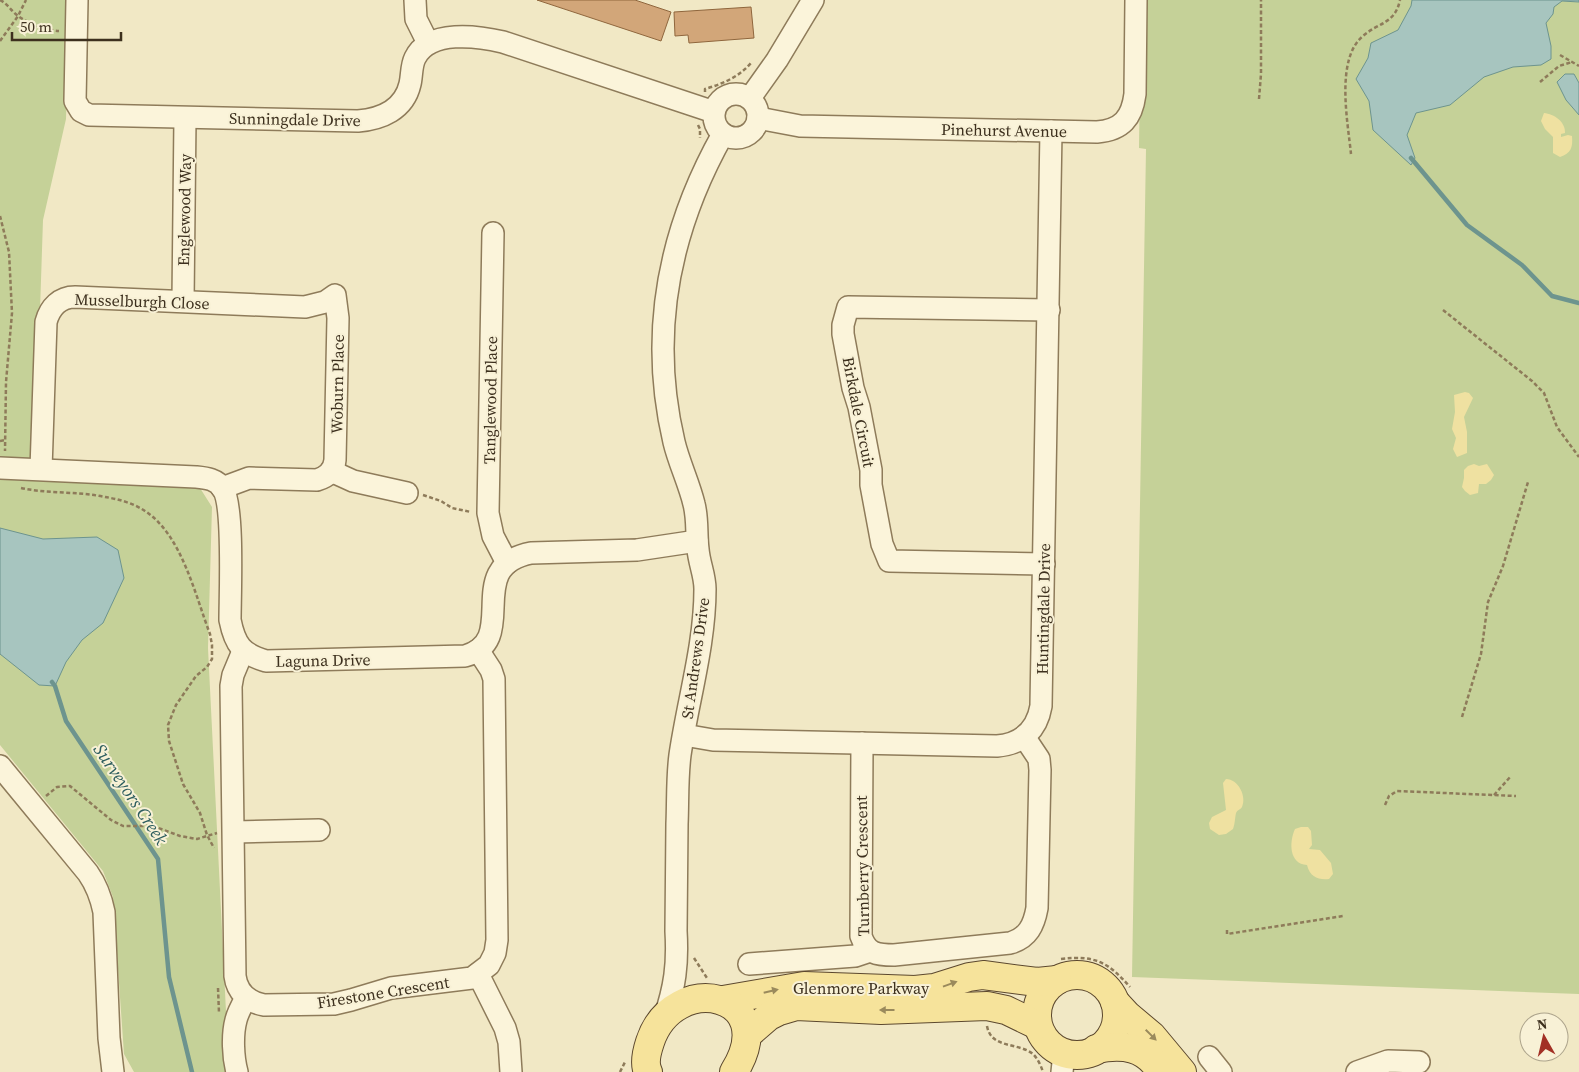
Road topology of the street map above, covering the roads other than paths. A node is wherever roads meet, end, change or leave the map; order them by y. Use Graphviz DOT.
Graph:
graph roads {
  1 [pos="76,0"];
  2 [pos="415,0"];
  3 [pos="814,0"];
  4 [pos="1136,0"];
  5 [pos="428,44"];
  6 [pos="750,98"];
  7 [pos="714,112"];
  8 [pos="185,118"];
  9 [pos="758,118"];
  10 [pos="1051,131"];
  11 [pos="723,134"];
  12 [pos="493,233"];
  13 [pos="335,295"];
  14 [pos="183,301"];
  15 [pos="1049,310"];
  16 [pos="2,468"];
  17 [pos="41,469"];
  18 [pos="332,471"];
  19 [pos="222,488"];
  20 [pos="407,493"];
  21 [pos="697,541"];
  22 [pos="507,563"];
  23 [pos="1044,564"];
  24 [pos="478,650"];
  25 [pos="243,651"];
  26 [pos="684,734"];
  27 [pos="1025,738"];
  28 [pos="862,744"];
  29 [pos="0,766"];
  30 [pos="319,830"];
  31 [pos="234,832"];
  32 [pos="870,951"];
  33 [pos="677,958"];
  34 [pos="749,964"];
  35 [pos="478,974"];
  36 [pos="1058,980"];
  37 [pos="246,998"];
  38 [pos="716,999"];
  39 [pos="1115,1002"];
  40 [pos="664,1019"];
  41 [pos="1037,1025"];
  42 [pos="747,1036"];
  43 [pos="1096,1049"];
  44 [pos="1420,1062"];
  45 [pos="1063,1063"];
  46 [pos="646,1070"];
  47 [pos="1362,1071"];
  48 [pos="113,1072"];
  49 [pos="237,1072"];
  50 [pos="511,1072"];
  51 [pos="734,1072"];
  52 [pos="1161,1072"];
  53 [pos="1182,1072"];
  1 -- 8 [label="street, Sunningdale Drive"];
  2 -- 5 [label="street"];
  3 -- 6 [label="street"];
  4 -- 10 [label="street, Pinehurst Avenue"];
  5 -- 7 [label="street"];
  5 -- 8 [label="street, Sunningdale Drive"];
  6 -- 7 [label="street"];
  6 -- 9 [label="street"];
  7 -- 11 [label="street"];
  8 -- 14 [label="street, Englewood Way"];
  9 -- 10 [label="street, Pinehurst Avenue"];
  9 -- 11 [label="street"];
  10 -- 15 [label="street, Huntingdale Drive"];
  11 -- 21 [label="street, St Andrews Drive"];
  12 -- 22 [label="street, Tanglewood Place"];
  13 -- 14 [label="street, Musselburgh Close"];
  13 -- 18 [label="street, Woburn Place"];
  14 -- 17 [label="street, Musselburgh Close"];
  15 -- 23 [label="street, Huntingdale Drive"];
  15 -- 23 [label="street, Birkdale Circuit"];
  16 -- 17 [label="street"];
  17 -- 19 [label="street"];
  18 -- 19 [label="street"];
  18 -- 20 [label="street"];
  19 -- 25 [label="street"];
  21 -- 22 [label="street"];
  21 -- 26 [label="street, St Andrews Drive"];
  22 -- 24 [label="street"];
  23 -- 27 [label="street, Huntingdale Drive"];
  24 -- 25 [label="street, Laguna Drive"];
  24 -- 35 [label="street"];
  25 -- 31 [label="street"];
  26 -- 28 [label="street"];
  26 -- 33 [label="street, St Andrews Drive"];
  27 -- 28 [label="street"];
  27 -- 32 [label="street, Turnberry Crescent"];
  28 -- 32 [label="street, Turnberry Crescent"];
  29 -- 48 [label="street"];
  30 -- 31 [label="street"];
  31 -- 37 [label="street"];
  32 -- 34 [label="street"];
  33 -- 38 [label="street, St Andrews Drive"];
  33 -- 40 [label="street, St Andrews Drive"];
  35 -- 37 [label="street, Firestone Crescent"];
  35 -- 50 [label="street"];
  38 -- 36 [label="main road, Glenmore Parkway, one-way"];
  36 -- 39 [label="main road"];
  36 -- 41 [label="main road"];
  37 -- 49 [label="street"];
  38 -- 40 [label="main road, Glenmore Parkway"];
  38 -- 42 [label="main road"];
  39 -- 43 [label="main road"];
  39 -- 53 [label="main road, one-way"];
  40 -- 46 [label="main road"];
  41 -- 42 [label="main road, Glenmore Parkway, one-way"];
  41 -- 45 [label="main road"];
  42 -- 51 [label="main road"];
  43 -- 45 [label="main road"];
  43 -- 52 [label="main road"];
  44 -- 47 [label="street"];
}
